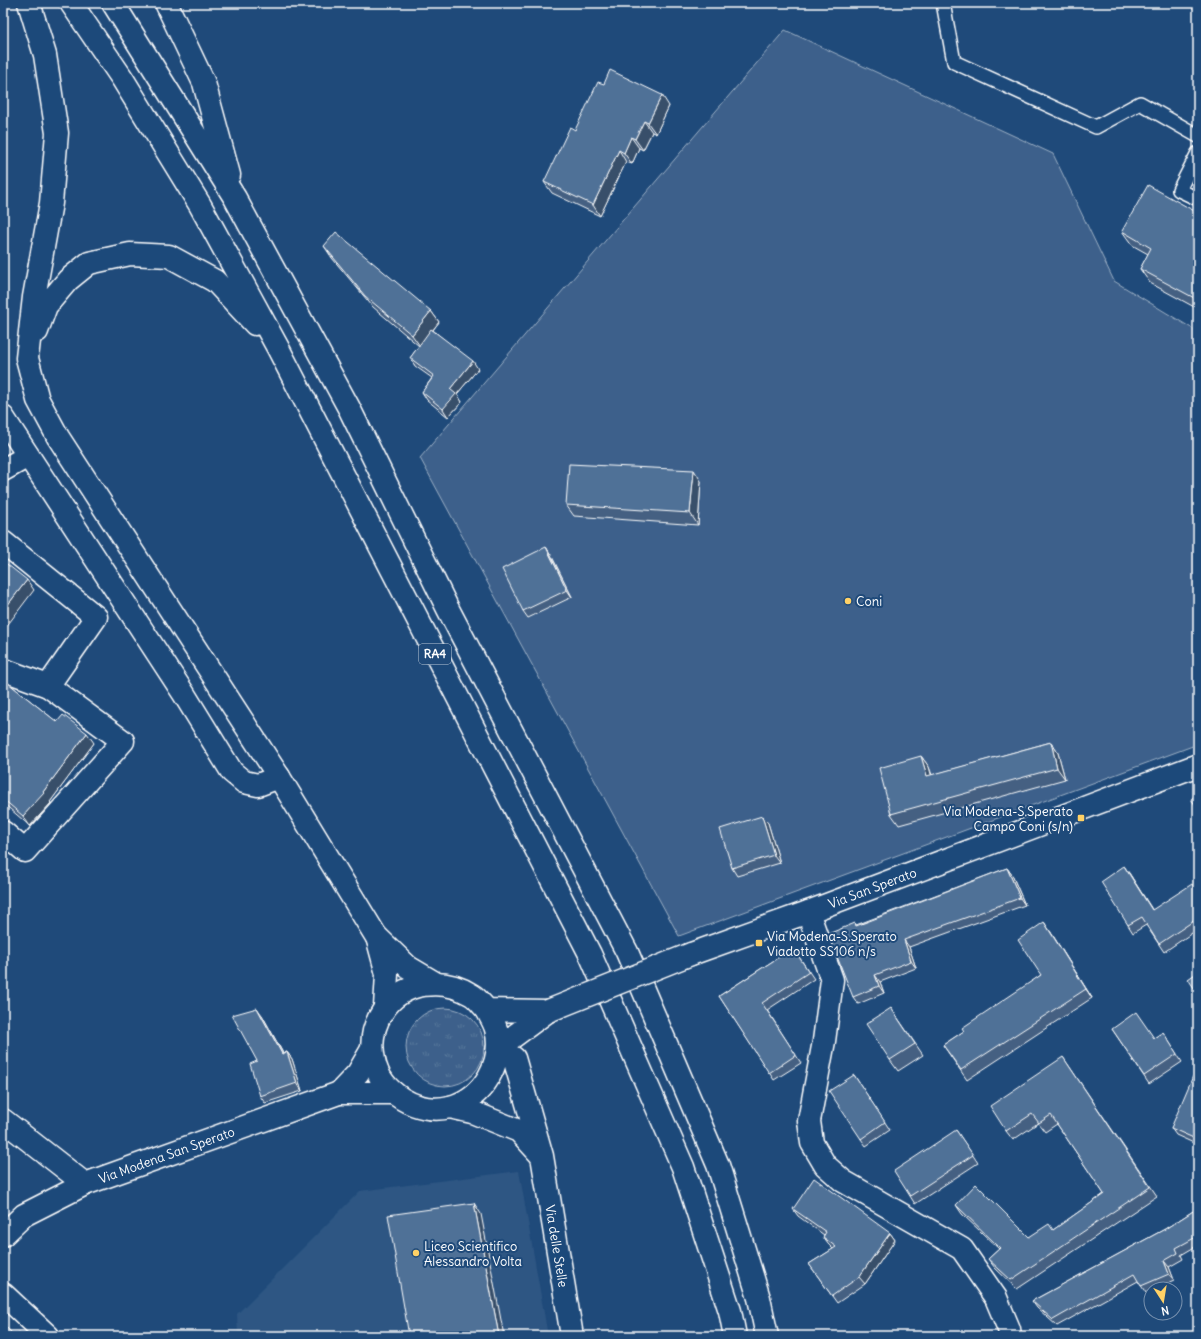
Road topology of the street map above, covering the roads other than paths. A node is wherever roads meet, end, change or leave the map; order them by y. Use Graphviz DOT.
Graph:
graph roads {
  1 [pos="29,3"];
  2 [pos="71,3"];
  3 [pos="113,3"];
  4 [pos="166,3"];
  5 [pos="943,3"];
  6 [pos="1198,136"];
  7 [pos="1198,153"];
  8 [pos="235,198"];
  9 [pos="1198,199"];
  10 [pos="278,348"];
  11 [pos="27,358"];
  12 [pos="4,419"];
  13 [pos="28,456"];
  14 [pos="3,470"];
  15 [pos="3,542"];
  16 [pos="3,672"];
  17 [pos="48,686"];
  18 [pos="1198,765"];
  19 [pos="279,777"];
  20 [pos="3,832"];
  21 [pos="808,912"];
  22 [pos="376,936"];
  23 [pos="435,983"];
  24 [pos="386,1007"];
  25 [pos="487,1010"];
  26 [pos="548,1011"];
  27 [pos="498,1048"];
  28 [pos="372,1049"];
  29 [pos="339,1093"];
  30 [pos="394,1094"];
  31 [pos="450,1107"];
  32 [pos="3,1120"];
  33 [pos="542,1156"];
  34 [pos="85,1184"];
  35 [pos="3,1235"];
  36 [pos="3,1294"];
  37 [pos="48,1336"];
  38 [pos="572,1336"];
  39 [pos="735,1336"];
  40 [pos="767,1336"];
  41 [pos="1010,1336"];
  1 -- 11 [label="main road"];
  2 -- 10 [label="main road, RA4"];
  3 -- 8 [label="main road, RA4"];
  4 -- 8 [label="main road"];
  5 -- 6 [label="lane"];
  7 -- 9 [label="lane"];
  8 -- 40 [label="main road, RA4"];
  10 -- 11 [label="main road"];
  10 -- 39 [label="main road, RA4"];
  11 -- 19 [label="main road"];
  12 -- 13 [label="main road"];
  13 -- 14 [label="main road"];
  13 -- 19 [label="main road"];
  15 -- 17 [label="main road"];
  16 -- 17 [label="main road"];
  17 -- 20 [label="main road"];
  18 -- 21 [label="main road, Via San Sperato"];
  19 -- 22 [label="main road"];
  21 -- 26 [label="main road, Via San Sperato, bridge"];
  21 -- 41 [label="main road"];
  22 -- 23 [label="main road"];
  22 -- 24 [label="main road"];
  23 -- 24 [label="main road"];
  23 -- 25 [label="main road"];
  24 -- 28 [label="main road"];
  25 -- 26 [label="main road"];
  25 -- 27 [label="main road"];
  26 -- 27 [label="main road"];
  27 -- 31 [label="main road"];
  27 -- 33 [label="main road, Via delle Stelle"];
  28 -- 29 [label="main road"];
  28 -- 30 [label="main road"];
  29 -- 30 [label="main road"];
  29 -- 34 [label="main road, Via Modena San Sperato"];
  30 -- 31 [label="main road"];
  31 -- 33 [label="main road"];
  32 -- 34 [label="main road"];
  33 -- 38 [label="main road, Via delle Stelle"];
  34 -- 35 [label="main road, Via Modena San Sperato"];
  36 -- 37 [label="main road"];
}
